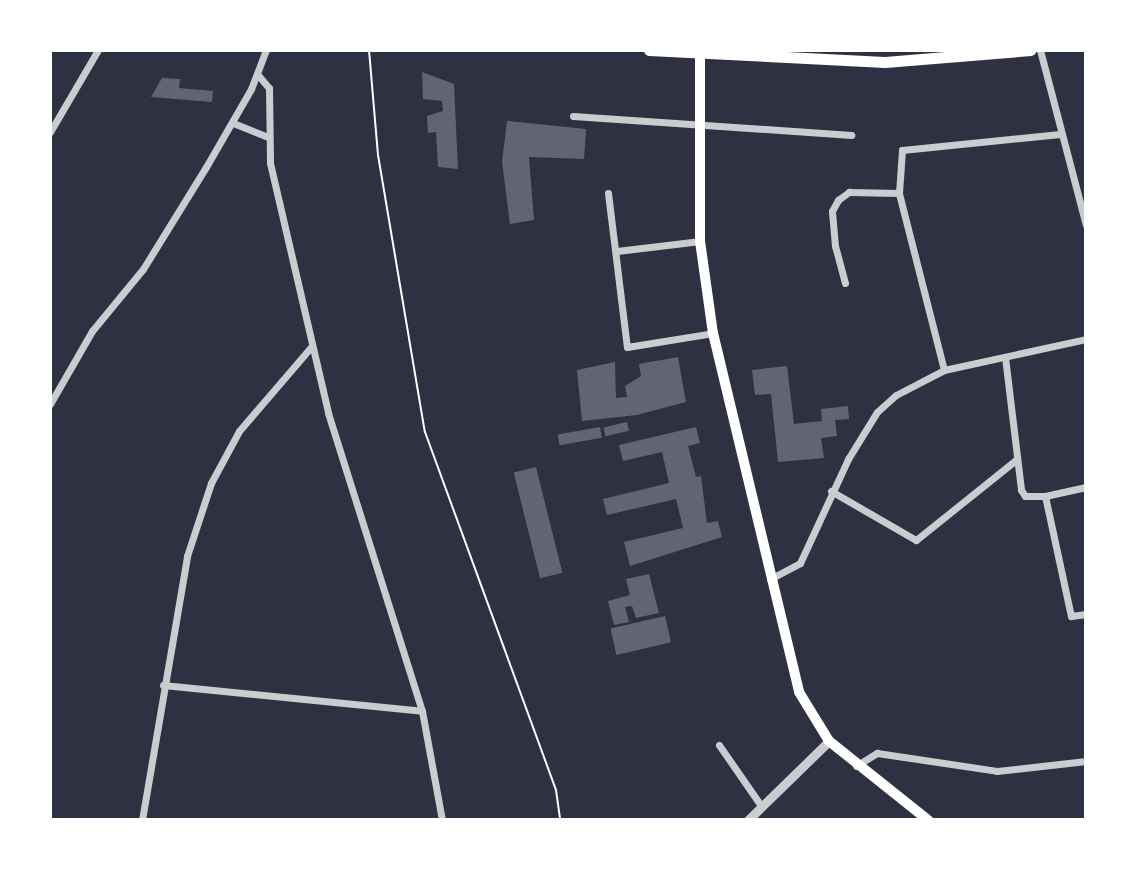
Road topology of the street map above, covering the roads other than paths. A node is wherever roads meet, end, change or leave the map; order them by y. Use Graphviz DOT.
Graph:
graph roads {
  1 [pos="98,50"];
  2 [pos="266,50"];
  3 [pos="649,50"];
  4 [pos="879,50"];
  5 [pos="1031,50"];
  6 [pos="1040,50"];
  7 [pos="700,52"];
  8 [pos="885,62"];
  9 [pos="258,75"];
  10 [pos="573,116"];
  11 [pos="233,123"];
  12 [pos="700,124"];
  13 [pos="50,132"];
  14 [pos="1060,134"];
  15 [pos="851,135"];
  16 [pos="266,136"];
  17 [pos="608,193"];
  18 [pos="899,193"];
  19 [pos="1086,225"];
  20 [pos="700,241"];
  21 [pos="617,251"];
  22 [pos="845,283"];
  23 [pos="713,333"];
  24 [pos="1086,339"];
  25 [pos="311,347"];
  26 [pos="1005,357"];
  27 [pos="944,370"];
  28 [pos="50,404"];
  29 [pos="1017,459"];
  30 [pos="1086,487"];
  31 [pos="831,491"];
  32 [pos="1045,496"];
  33 [pos="770,579"];
  34 [pos="1086,614"];
  35 [pos="163,685"];
  36 [pos="422,711"];
  37 [pos="829,741"];
  38 [pos="719,745"];
  39 [pos="1086,761"];
  40 [pos="856,766"];
  41 [pos="762,807"];
  42 [pos="142,820"];
  43 [pos="442,820"];
  44 [pos="748,820"];
  45 [pos="928,820"];
  1 -- 13 [label="street"];
  2 -- 9 [label="street"];
  3 -- 7 [label="main road"];
  4 -- 8 [label="street"];
  5 -- 8 [label="main road"];
  6 -- 14 [label="street"];
  7 -- 8 [label="main road"];
  7 -- 12 [label="main road"];
  9 -- 11 [label="street"];
  9 -- 16 [label="street"];
  10 -- 12 [label="street"];
  11 -- 16 [label="street"];
  11 -- 28 [label="street"];
  12 -- 15 [label="street"];
  12 -- 20 [label="main road"];
  14 -- 18 [label="street"];
  14 -- 19 [label="street"];
  16 -- 25 [label="street"];
  17 -- 21 [label="street"];
  18 -- 22 [label="street"];
  18 -- 27 [label="street"];
  20 -- 21 [label="street"];
  20 -- 23 [label="main road"];
  21 -- 23 [label="street"];
  23 -- 33 [label="main road"];
  24 -- 26 [label="street"];
  25 -- 35 [label="street"];
  25 -- 36 [label="street"];
  26 -- 27 [label="street"];
  26 -- 29 [label="street"];
  27 -- 31 [label="street"];
  29 -- 31 [label="street"];
  29 -- 32 [label="street"];
  30 -- 32 [label="street"];
  31 -- 33 [label="street"];
  32 -- 34 [label="street"];
  33 -- 37 [label="main road"];
  35 -- 36 [label="street"];
  35 -- 42 [label="street"];
  36 -- 43 [label="street"];
  37 -- 40 [label="main road"];
  37 -- 41 [label="street"];
  38 -- 41 [label="street"];
  39 -- 40 [label="street"];
  40 -- 45 [label="main road"];
  41 -- 44 [label="street"];
}
